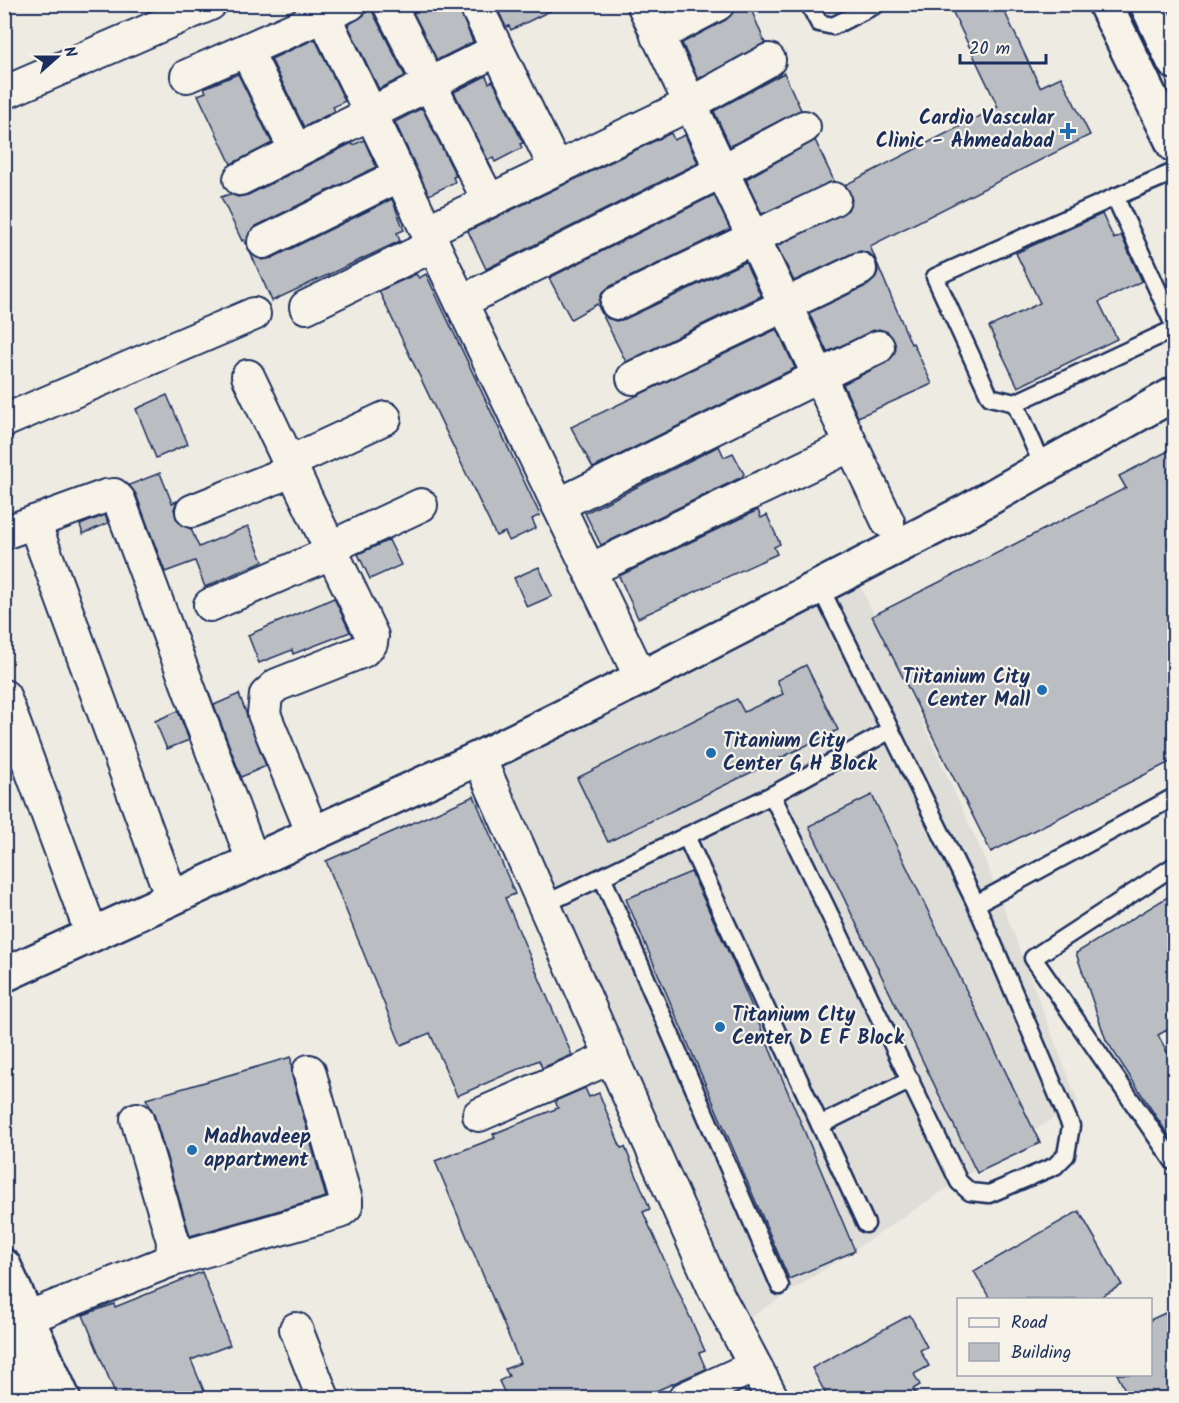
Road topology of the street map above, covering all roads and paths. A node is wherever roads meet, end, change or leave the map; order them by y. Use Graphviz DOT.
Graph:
graph roads {
  1 [pos="210,4"];
  2 [pos="389,4"];
  3 [pos="475,4"];
  4 [pos="643,4"];
  5 [pos="718,4"];
  6 [pos="809,4"];
  7 [pos="877,4"];
  8 [pos="1105,4"];
  9 [pos="337,10"];
  10 [pos="1160,18"];
  11 [pos="657,36"];
  12 [pos="246,50"];
  13 [pos="497,50"];
  14 [pos="769,60"];
  15 [pos="1174,62"];
  16 [pos="187,76"];
  17 [pos="429,84"];
  18 [pos="4,93"];
  19 [pos="690,104"];
  20 [pos="371,113"];
  21 [pos="804,127"];
  22 [pos="1174,145"];
  23 [pos="296,152"];
  24 [pos="556,168"];
  25 [pos="722,171"];
  26 [pos="1174,172"];
  27 [pos="400,175"];
  28 [pos="240,179"];
  29 [pos="1115,197"];
  30 [pos="834,200"];
  31 [pos="489,201"];
  32 [pos="430,238"];
  33 [pos="753,238"];
  34 [pos="264,242"];
  35 [pos="860,269"];
  36 [pos="461,302"];
  37 [pos="617,303"];
  38 [pos="786,306"];
  39 [pos="306,307"];
  40 [pos="254,314"];
  41 [pos="1174,327"];
  42 [pos="878,347"];
  43 [pos="818,375"];
  44 [pos="248,376"];
  45 [pos="633,378"];
  46 [pos="1174,394"];
  47 [pos="1015,403"];
  48 [pos="385,418"];
  49 [pos="4,421"];
  50 [pos="851,445"];
  51 [pos="292,466"];
  52 [pos="1043,466"];
  53 [pos="421,505"];
  54 [pos="558,505"];
  55 [pos="192,511"];
  56 [pos="34,522"];
  57 [pos="888,522"];
  58 [pos="4,532"];
  59 [pos="332,549"];
  60 [pos="590,570"];
  61 [pos="820,586"];
  62 [pos="210,605"];
  63 [pos="641,678"];
  64 [pos="4,696"];
  65 [pos="889,731"];
  66 [pos="479,758"];
  67 [pos="772,795"];
  68 [pos="1174,797"];
  69 [pos="313,834"];
  70 [pos="686,836"];
  71 [pos="253,861"];
  72 [pos="1174,866"];
  73 [pos="602,877"];
  74 [pos="172,898"];
  75 [pos="545,904"];
  76 [pos="976,904"];
  77 [pos="92,935"];
  78 [pos="4,975"];
  79 [pos="612,1058"];
  80 [pos="309,1071"];
  81 [pos="911,1080"];
  82 [pos="479,1115"];
  83 [pos="137,1119"];
  84 [pos="820,1125"];
  85 [pos="1174,1162"];
  86 [pos="866,1224"];
  87 [pos="172,1260"];
  88 [pos="4,1266"];
  89 [pos="780,1286"];
  90 [pos="16,1322"];
  91 [pos="296,1329"];
  92 [pos="4,1341"];
  93 [pos="755,1366"];
  94 [pos="30,1398"];
  95 [pos="63,1398"];
  96 [pos="323,1398"];
  97 [pos="685,1398"];
  98 [pos="772,1398"];
  1 -- 18 [label="street"];
  2 -- 17 [label="street"];
  3 -- 13 [label="street"];
  4 -- 11 [label="street"];
  5 -- 11 [label="street"];
  6 -- 7 [label="lane"];
  8 -- 22 [label="street"];
  9 -- 12 [label="street"];
  9 -- 20 [label="street"];
  10 -- 15 [label="street"];
  11 -- 19 [label="street"];
  12 -- 16 [label="street"];
  12 -- 23 [label="street"];
  13 -- 17 [label="street"];
  13 -- 24 [label="street"];
  14 -- 19 [label="street"];
  17 -- 20 [label="street"];
  17 -- 31 [label="street"];
  19 -- 24 [label="street"];
  19 -- 25 [label="street"];
  20 -- 23 [label="street"];
  20 -- 27 [label="street"];
  21 -- 25 [label="street"];
  23 -- 28 [label="street"];
  24 -- 31 [label="street"];
  25 -- 33 [label="street"];
  25 -- 36 [label="street"];
  26 -- 29 [label="lane"];
  27 -- 32 [label="street"];
  27 -- 34 [label="street"];
  29 -- 41 [label="lane"];
  29 -- 47 [label="lane"];
  30 -- 33 [label="street"];
  31 -- 32 [label="street"];
  32 -- 36 [label="street"];
  32 -- 39 [label="street"];
  33 -- 37 [label="street"];
  33 -- 38 [label="street"];
  35 -- 38 [label="street"];
  36 -- 54 [label="street"];
  38 -- 43 [label="street"];
  38 -- 45 [label="street"];
  40 -- 49 [label="street"];
  41 -- 47 [label="lane"];
  42 -- 43 [label="street"];
  43 -- 50 [label="street"];
  43 -- 54 [label="street"];
  44 -- 51 [label="street"];
  46 -- 52 [label="street"];
  47 -- 52 [label="lane"];
  48 -- 51 [label="street"];
  50 -- 57 [label="street"];
  50 -- 60 [label="street"];
  51 -- 55 [label="street"];
  51 -- 59 [label="street"];
  52 -- 61 [label="street"];
  53 -- 59 [label="street"];
  54 -- 60 [label="street"];
  56 -- 58 [label="street"];
  56 -- 71 [label="street"];
  56 -- 74 [label="street"];
  59 -- 62 [label="street"];
  59 -- 69 [label="street"];
  60 -- 63 [label="street"];
  61 -- 63 [label="street"];
  61 -- 65 [label="lane"];
  63 -- 66 [label="street"];
  64 -- 77 [label="street"];
  65 -- 67 [label="lane"];
  65 -- 76 [label="lane"];
  66 -- 69 [label="street"];
  66 -- 75 [label="street"];
  67 -- 70 [label="lane"];
  67 -- 81 [label="lane"];
  68 -- 76 [label="lane"];
  69 -- 71 [label="street"];
  70 -- 73 [label="lane"];
  70 -- 84 [label="lane"];
  71 -- 74 [label="street"];
  72 -- 85 [label="lane"];
  73 -- 75 [label="lane"];
  73 -- 89 [label="lane"];
  74 -- 77 [label="street"];
  75 -- 79 [label="street"];
  76 -- 81 [label="lane"];
  77 -- 78 [label="street"];
  79 -- 82 [label="street"];
  79 -- 93 [label="street"];
  80 -- 87 [label="street"];
  81 -- 84 [label="lane"];
  83 -- 87 [label="street"];
  84 -- 86 [label="lane"];
  87 -- 90 [label="street"];
  88 -- 90 [label="street"];
  90 -- 95 [label="street"];
  91 -- 96 [label="street"];
  92 -- 94 [label="street"];
  93 -- 97 [label="street"];
  93 -- 98 [label="street"];
}
